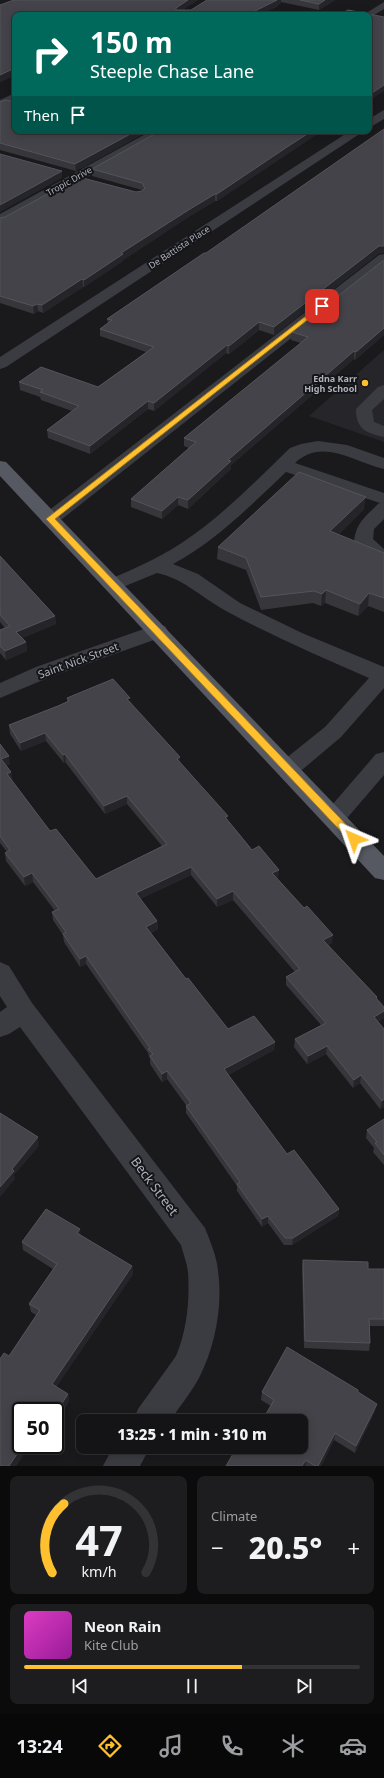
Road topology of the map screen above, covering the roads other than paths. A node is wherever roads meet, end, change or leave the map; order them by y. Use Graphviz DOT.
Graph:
graph roads {
  1 [pos="384,5"];
  2 [pos="372,12"];
  3 [pos="12,98"];
  4 [pos="0,104"];
  5 [pos="384,114"];
  6 [pos="372,122"];
  7 [pos="155,134"];
  8 [pos="353,134"];
  9 [pos="61,173"];
  10 [pos="77,177"];
  11 [pos="92,181"];
  12 [pos="0,220"];
  13 [pos="384,258"];
  14 [pos="0,364"];
  15 [pos="384,390"];
  16 [pos="384,432"];
  17 [pos="384,464"];
  18 [pos="283,465"];
  19 [pos="0,466"];
  20 [pos="384,499"];
  21 [pos="384,508"];
  22 [pos="50,519"];
  23 [pos="384,556"];
  24 [pos="154,566"];
  25 [pos="113,585"];
  26 [pos="158,631"];
  27 [pos="384,675"];
  28 [pos="0,691"];
  29 [pos="384,760"];
  30 [pos="288,769"];
  31 [pos="334,818"];
  32 [pos="384,871"];
  33 [pos="0,973"];
  34 [pos="12,1018"];
  35 [pos="155,1414"];
  36 [pos="128,1454"];
  37 [pos="120,1466"];
  1 -- 2 [label="street"];
  3 -- 4 [label="street"];
  5 -- 6 [label="street"];
  7 -- 10 [label="street, Tropic Drive"];
  8 -- 14 [label="street, De Battista Place"];
  9 -- 10 [label="street"];
  10 -- 11 [label="street"];
  10 -- 12 [label="street, Tropic Drive"];
  13 -- 22 [label="street"];
  15 -- 16 [label="street"];
  17 -- 18 [label="street"];
  18 -- 20 [label="street"];
  18 -- 24 [label="street"];
  19 -- 22 [label="main road"];
  21 -- 23 [label="street"];
  22 -- 25 [label="main road"];
  24 -- 25 [label="street"];
  24 -- 27 [label="street"];
  25 -- 26 [label="main road"];
  26 -- 28 [label="street, Saint Nick Street"];
  26 -- 30 [label="main road"];
  27 -- 30 [label="street"];
  29 -- 31 [label="street"];
  30 -- 31 [label="main road"];
  31 -- 32 [label="main road"];
  33 -- 34 [label="street, Beck Street"];
  34 -- 35 [label="street, Beck Street"];
  36 -- 37 [label="street"];
}
